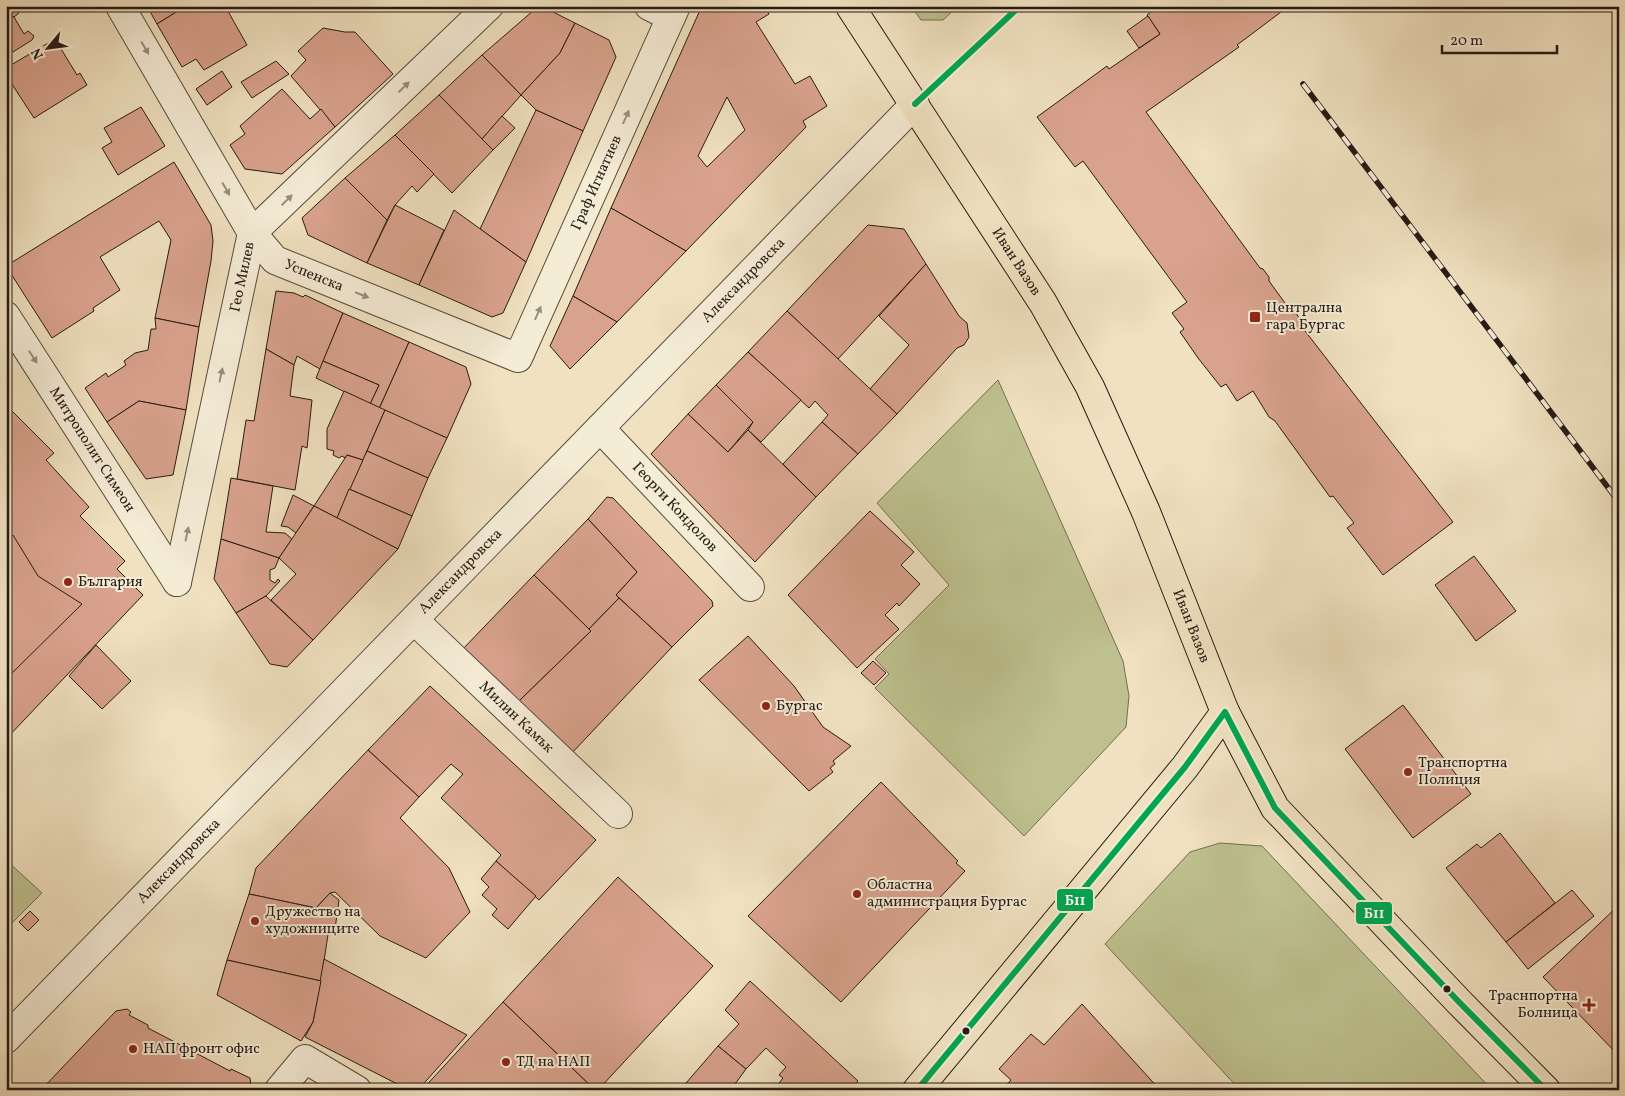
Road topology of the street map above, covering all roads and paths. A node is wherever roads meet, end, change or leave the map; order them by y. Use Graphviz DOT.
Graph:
graph roads {
  1 [pos="120,6"];
  2 [pos="489,6"];
  3 [pos="850,6"];
  4 [pos="665,10"];
  5 [pos="915,104"];
  6 [pos="252,233"];
  7 [pos="6,316"];
  8 [pos="518,358"];
  9 [pos="600,428"];
  10 [pos="177,582"];
  11 [pos="750,586"];
  12 [pos="414,620"];
  13 [pos="1225,712"];
  14 [pos="618,814"];
  15 [pos="6,1039"];
  16 [pos="278,1090"];
  17 [pos="357,1090"];
  18 [pos="917,1090"];
  19 [pos="1546,1090"];
  1 -- 6 [label="street, Успенска, one-way"];
  6 -- 2 [label="street, Гео Милев, one-way"];
  3 -- 5 [label="main road, Иван Вазов"];
  8 -- 4 [label="street, Граф Игнатиев, one-way"];
  5 -- 9 [label="street, Александровска"];
  5 -- 13 [label="main road, Иван Вазов"];
  6 -- 8 [label="street, Успенска, one-way"];
  10 -- 6 [label="street, Гео Милев, one-way"];
  7 -- 10 [label="street, Митрополит Симеон, one-way"];
  9 -- 11 [label="street, Георги Кондолов"];
  9 -- 12 [label="street, Александровска"];
  12 -- 14 [label="street, Милин Камък"];
  12 -- 15 [label="street, Александровска"];
  13 -- 18 [label="main road"];
  13 -- 19 [label="main road, Иван Вазов"];
  16 -- 17 [label="street"];
}
